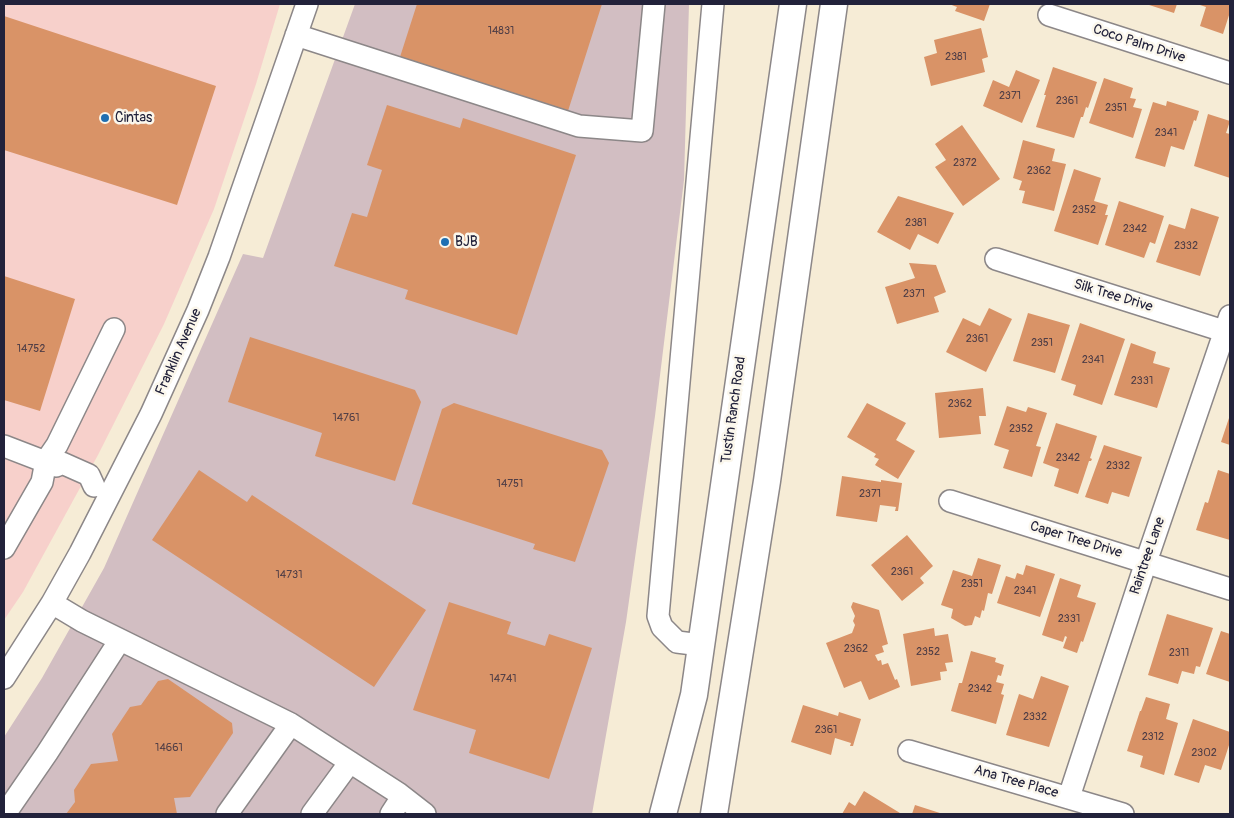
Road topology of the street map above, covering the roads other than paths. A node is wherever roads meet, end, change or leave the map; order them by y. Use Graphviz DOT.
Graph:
graph roads {
  1 [pos="306,4"];
  2 [pos="654,4"];
  3 [pos="713,4"];
  4 [pos="793,4"];
  5 [pos="834,4"];
  6 [pos="1049,15"];
  7 [pos="296,35"];
  8 [pos="1230,74"];
  9 [pos="996,259"];
  10 [pos="1229,327"];
  11 [pos="114,329"];
  12 [pos="4,446"];
  13 [pos="51,463"];
  14 [pos="102,489"];
  15 [pos="950,501"];
  16 [pos="4,548"];
  17 [pos="1146,562"];
  18 [pos="1230,589"];
  19 [pos="52,603"];
  20 [pos="120,640"];
  21 [pos="701,645"];
  22 [pos="4,678"];
  23 [pos="291,724"];
  24 [pos="909,751"];
  25 [pos="350,762"];
  26 [pos="1069,798"];
  27 [pos="396,806"];
  28 [pos="5,814"];
  29 [pos="227,814"];
  30 [pos="312,814"];
  31 [pos="425,814"];
  32 [pos="663,814"];
  33 [pos="714,814"];
  34 [pos="1123,814"];
  1 -- 7 [label="street, Franklin Avenue"];
  2 -- 7 [label="street"];
  3 -- 21 [label="street"];
  4 -- 21 [label="main road, Tustin Ranch Road"];
  5 -- 33 [label="main road"];
  6 -- 8 [label="street, Coco Palm Drive"];
  7 -- 14 [label="street, Franklin Avenue"];
  9 -- 10 [label="street, Silk Tree Drive"];
  10 -- 17 [label="street, Raintree Lane"];
  11 -- 13 [label="street"];
  12 -- 13 [label="street"];
  13 -- 14 [label="street"];
  13 -- 16 [label="street"];
  14 -- 19 [label="street, Franklin Avenue"];
  15 -- 17 [label="street, Caper Tree Drive"];
  17 -- 18 [label="street, Caper Tree Drive"];
  17 -- 26 [label="street, Raintree Lane"];
  19 -- 20 [label="street"];
  19 -- 22 [label="street, Franklin Avenue"];
  20 -- 23 [label="street"];
  20 -- 28 [label="street"];
  21 -- 32 [label="main road, Tustin Ranch Road"];
  23 -- 25 [label="street"];
  23 -- 29 [label="street"];
  24 -- 26 [label="street, Ana Tree Place"];
  25 -- 27 [label="street"];
  25 -- 30 [label="street"];
  26 -- 34 [label="street, Ana Tree Place"];
  27 -- 31 [label="street"];
}
